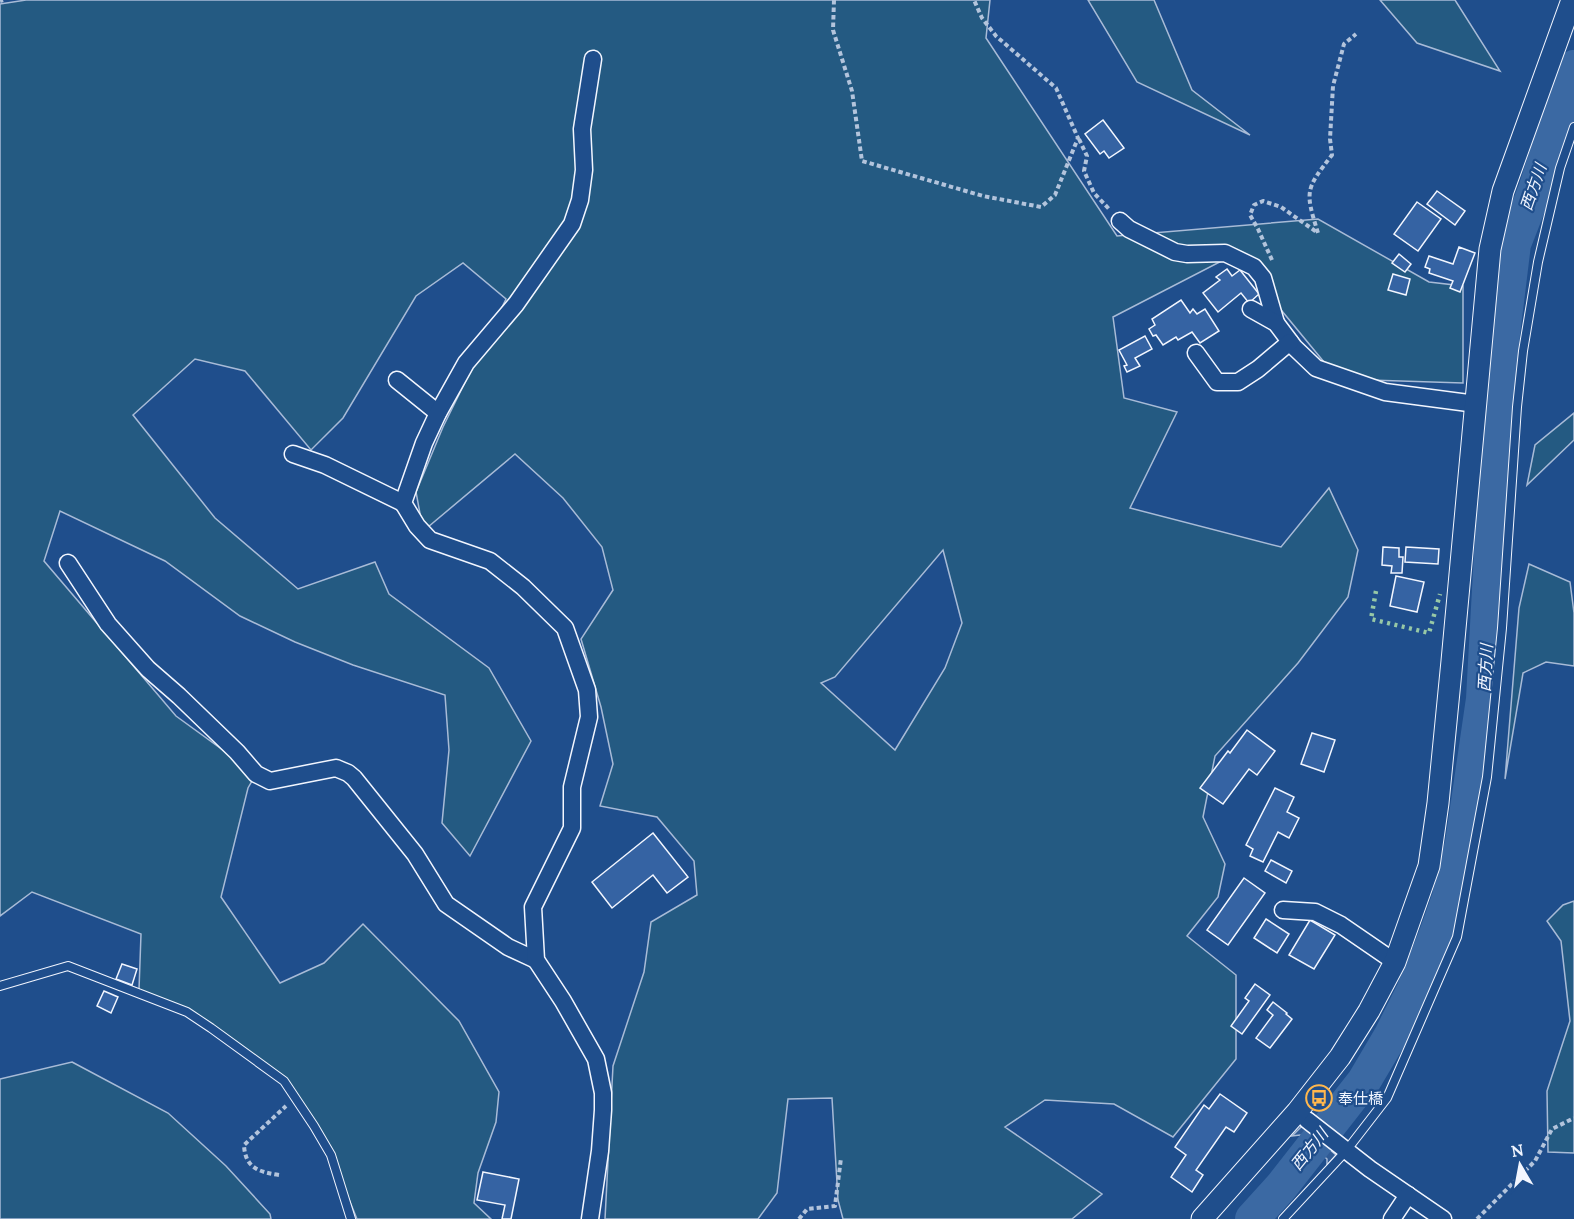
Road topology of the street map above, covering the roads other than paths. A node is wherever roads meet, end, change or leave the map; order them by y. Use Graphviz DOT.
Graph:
graph roads {
  1 [pos="1572,0"];
  2 [pos="593,59"];
  3 [pos="1574,128"];
  4 [pos="1120,221"];
  5 [pos="1251,309"];
  6 [pos="1276,323"];
  7 [pos="1290,342"];
  8 [pos="1196,353"];
  9 [pos="398,380"];
  10 [pos="1476,404"];
  11 [pos="438,413"];
  12 [pos="293,454"];
  13 [pos="403,503"];
  14 [pos="68,563"];
  15 [pos="1283,910"];
  16 [pos="536,960"];
  17 [pos="1395,962"];
  18 [pos="0,986"];
  19 [pos="1302,1116"];
  20 [pos="1344,1149"];
  21 [pos="1408,1196"];
  22 [pos="351,1219"];
  23 [pos="590,1219"];
  24 [pos="1202,1219"];
  25 [pos="1283,1219"];
  26 [pos="1392,1219"];
  27 [pos="1443,1219"];
  1 -- 10 [label="street"];
  2 -- 11 [label="street"];
  3 -- 20 [label="lane"];
  4 -- 6 [label="street"];
  5 -- 6 [label="street"];
  6 -- 7 [label="street"];
  7 -- 8 [label="street"];
  7 -- 10 [label="street"];
  9 -- 11 [label="street"];
  10 -- 17 [label="street"];
  11 -- 13 [label="street"];
  12 -- 13 [label="street"];
  13 -- 16 [label="street"];
  14 -- 16 [label="street"];
  15 -- 17 [label="street"];
  16 -- 23 [label="street"];
  17 -- 19 [label="street"];
  18 -- 22 [label="lane"];
  19 -- 20 [label="street"];
  19 -- 24 [label="street"];
  20 -- 21 [label="street"];
  20 -- 25 [label="lane"];
  21 -- 26 [label="street"];
  21 -- 27 [label="street"];
}
